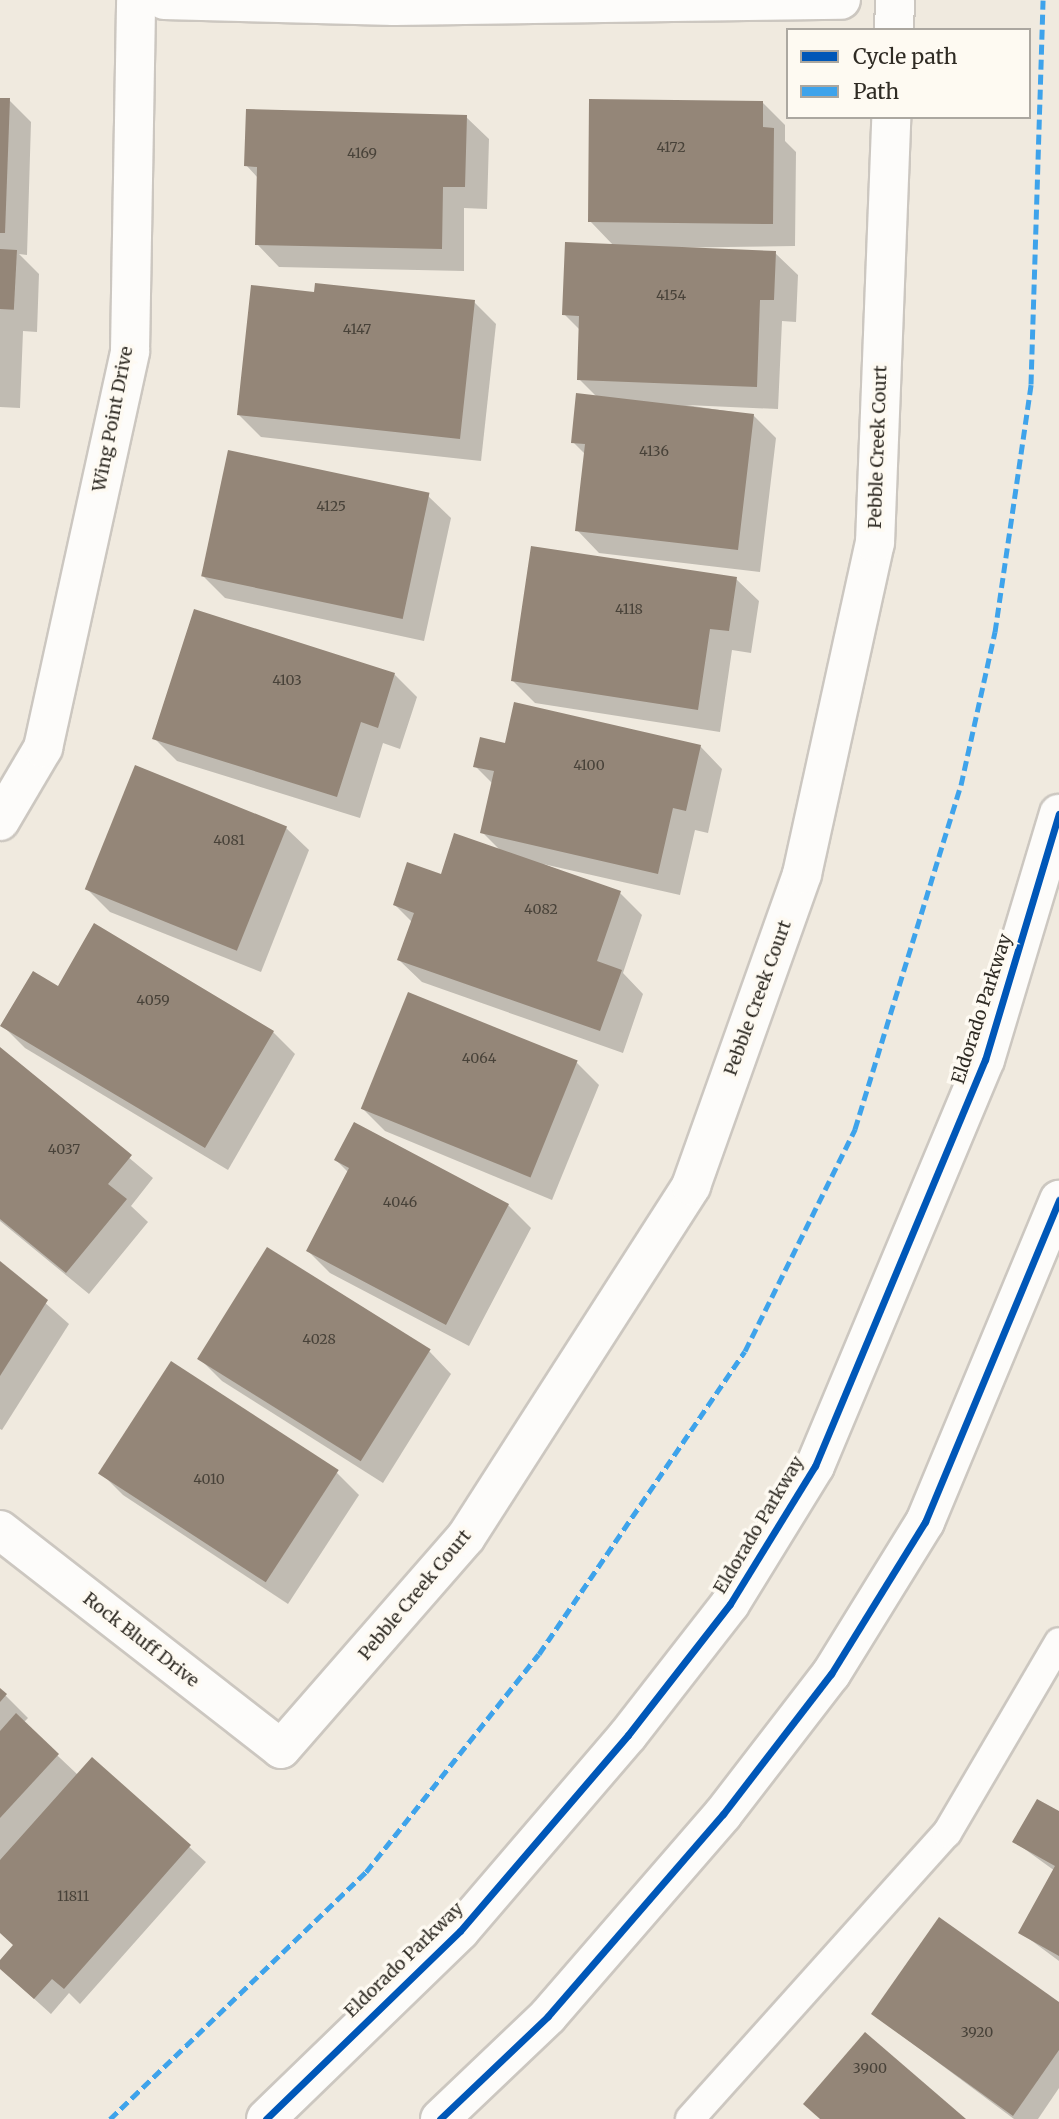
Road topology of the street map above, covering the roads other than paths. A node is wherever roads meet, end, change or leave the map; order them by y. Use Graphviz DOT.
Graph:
graph roads {
  1 [pos="136,0"];
  2 [pos="164,0"];
  3 [pos="841,0"];
  4 [pos="895,0"];
  5 [pos="894,28"];
  6 [pos="891,119"];
  7 [pos="1059,814"];
  8 [pos="0,821"];
  9 [pos="1059,1200"];
  10 [pos="0,1530"];
  11 [pos="1059,1642"];
  12 [pos="281,1749"];
  13 [pos="265,2119"];
  14 [pos="440,2119"];
  15 [pos="690,2119"];
  1 -- 8 [label="street, Wing Point Drive"];
  2 -- 3 [label="street"];
  4 -- 5 [label="street"];
  6 -- 12 [label="street, Pebble Creek Court"];
  7 -- 13 [label="street, Eldorado Parkway"];
  9 -- 14 [label="street"];
  10 -- 12 [label="street, Rock Bluff Drive"];
  11 -- 15 [label="lane"];
}
